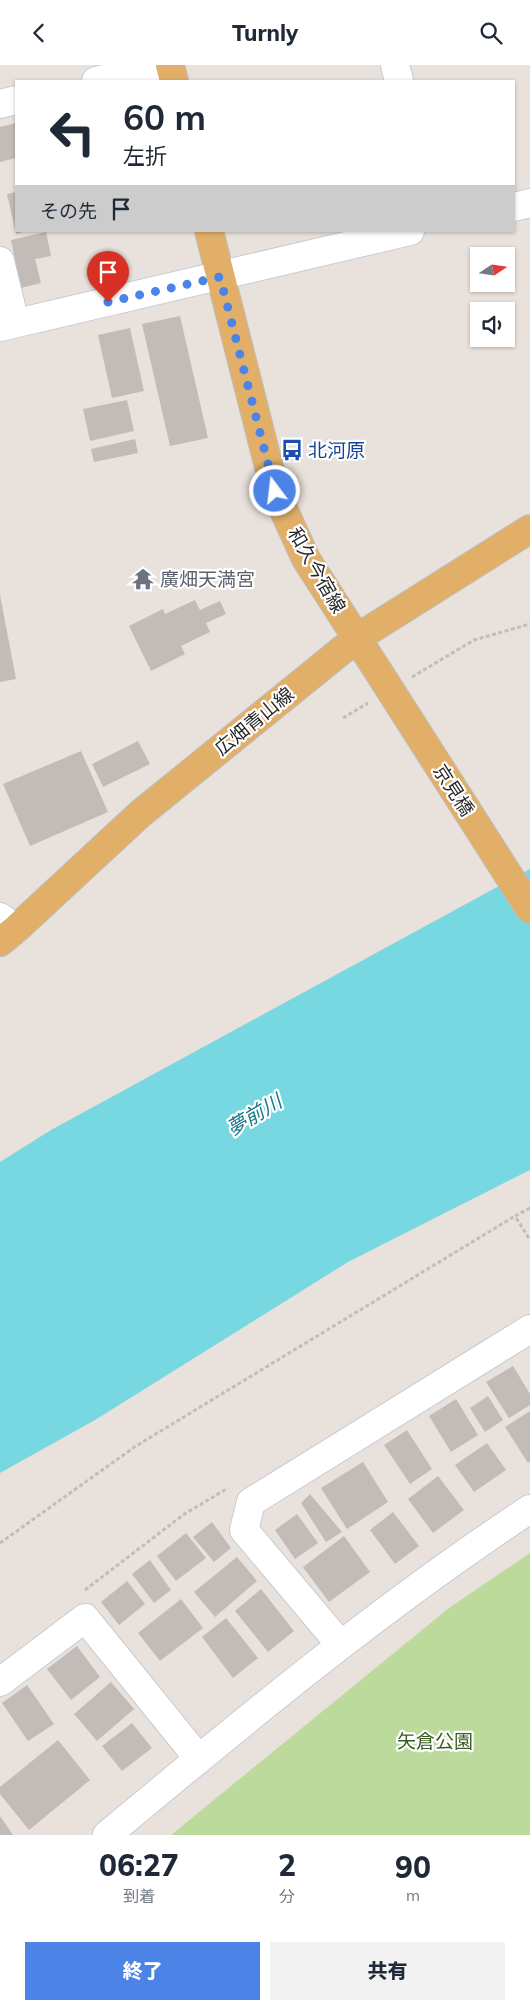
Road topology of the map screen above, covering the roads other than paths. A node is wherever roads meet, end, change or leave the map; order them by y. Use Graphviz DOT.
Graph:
graph roads {
  1 [pos="165,65"];
  2 [pos="170,65"];
  3 [pos="395,65"];
  4 [pos="100,80"];
  5 [pos="174,80"];
  6 [pos="399,80"];
  7 [pos="15,100"];
  8 [pos="0,104"];
  9 [pos="530,203"];
  10 [pos="515,207"];
  11 [pos="209,232"];
  12 [pos="406,232"];
  13 [pos="0,261"];
  14 [pos="220,277"];
  15 [pos="8,325"];
  16 [pos="530,529"];
  17 [pos="357,638"];
  18 [pos="378,671"];
  19 [pos="530,909"];
  20 [pos="4,930"];
  21 [pos="530,1329"];
  22 [pos="530,1509"];
  23 [pos="340,1644"];
  24 [pos="0,1682"];
  25 [pos="199,1759"];
  26 [pos="107,1835"];
  1 -- 4 [label="street"];
  2 -- 5 [label="main road"];
  3 -- 6 [label="street"];
  7 -- 8 [label="street"];
  9 -- 10 [label="street"];
  11 -- 14 [label="main road, 和久今宿線"];
  12 -- 14 [label="street"];
  13 -- 15 [label="street"];
  14 -- 15 [label="street"];
  14 -- 17 [label="main road, 和久今宿線"];
  16 -- 17 [label="main road, 広畑青山線"];
  17 -- 18 [label="main road, 和久今宿線"];
  17 -- 20 [label="main road, 広畑青山線"];
  18 -- 19 [label="main road, 京見橋, bridge"];
  21 -- 23 [label="street"];
  22 -- 23 [label="street"];
  23 -- 25 [label="street"];
  24 -- 25 [label="street"];
  25 -- 26 [label="street"];
}
